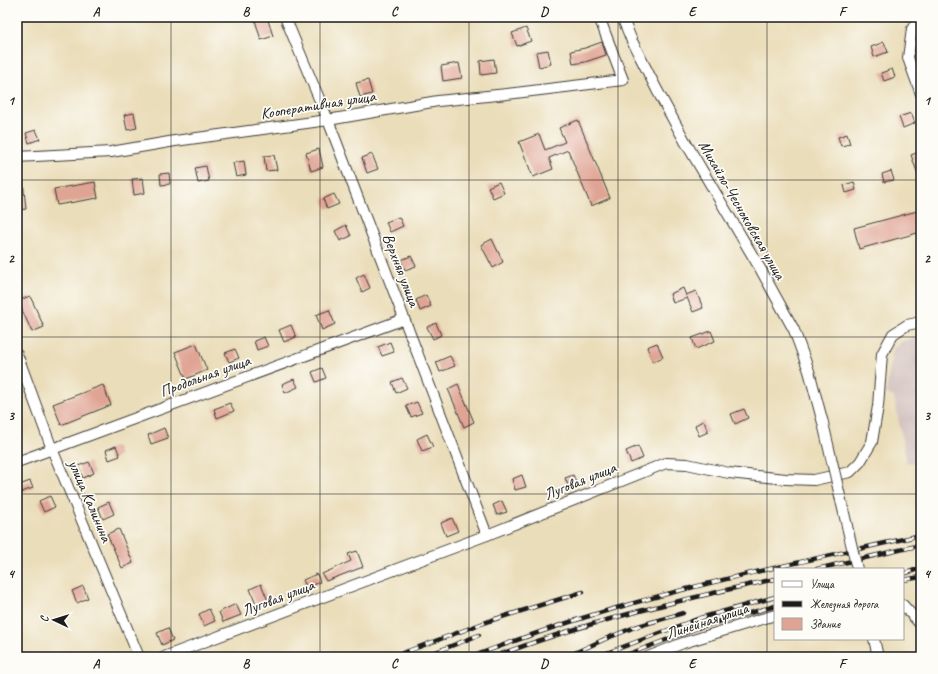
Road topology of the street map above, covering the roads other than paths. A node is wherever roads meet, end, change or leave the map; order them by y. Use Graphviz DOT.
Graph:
graph roads {
  1 [pos="285,17"];
  2 [pos="600,17"];
  3 [pos="622,17"];
  4 [pos="920,17"];
  5 [pos="921,94"];
  6 [pos="328,120"];
  7 [pos="17,158"];
  8 [pos="404,320"];
  9 [pos="921,322"];
  10 [pos="17,354"];
  11 [pos="52,449"];
  12 [pos="17,462"];
  13 [pos="487,535"];
  14 [pos="857,568"];
  15 [pos="904,606"];
  16 [pos="774,615"];
  17 [pos="921,625"];
  18 [pos="874,640"];
  19 [pos="138,657"];
  20 [pos="164,657"];
  21 [pos="648,657"];
  22 [pos="878,657"];
  1 -- 6 [label="street, Верхняя улица"];
  2 -- 6 [label="street, Кооперативная улица"];
  3 -- 14 [label="street, Михайло-Чесноковская улица, bridge"];
  4 -- 5 [label="street"];
  6 -- 7 [label="street, Кооперативная улица"];
  6 -- 8 [label="street, Верхняя улица"];
  8 -- 11 [label="street, Продольная улица"];
  8 -- 13 [label="street, Верхняя улица"];
  9 -- 13 [label="street, Луговая улица"];
  10 -- 11 [label="street, улица Калинина"];
  11 -- 12 [label="street, Продольная улица"];
  11 -- 19 [label="street, улица Калинина"];
  13 -- 20 [label="street, Луговая улица"];
  15 -- 17 [label="street"];
  16 -- 21 [label="street, Линейная улица"];
  18 -- 22 [label="street"];
}
